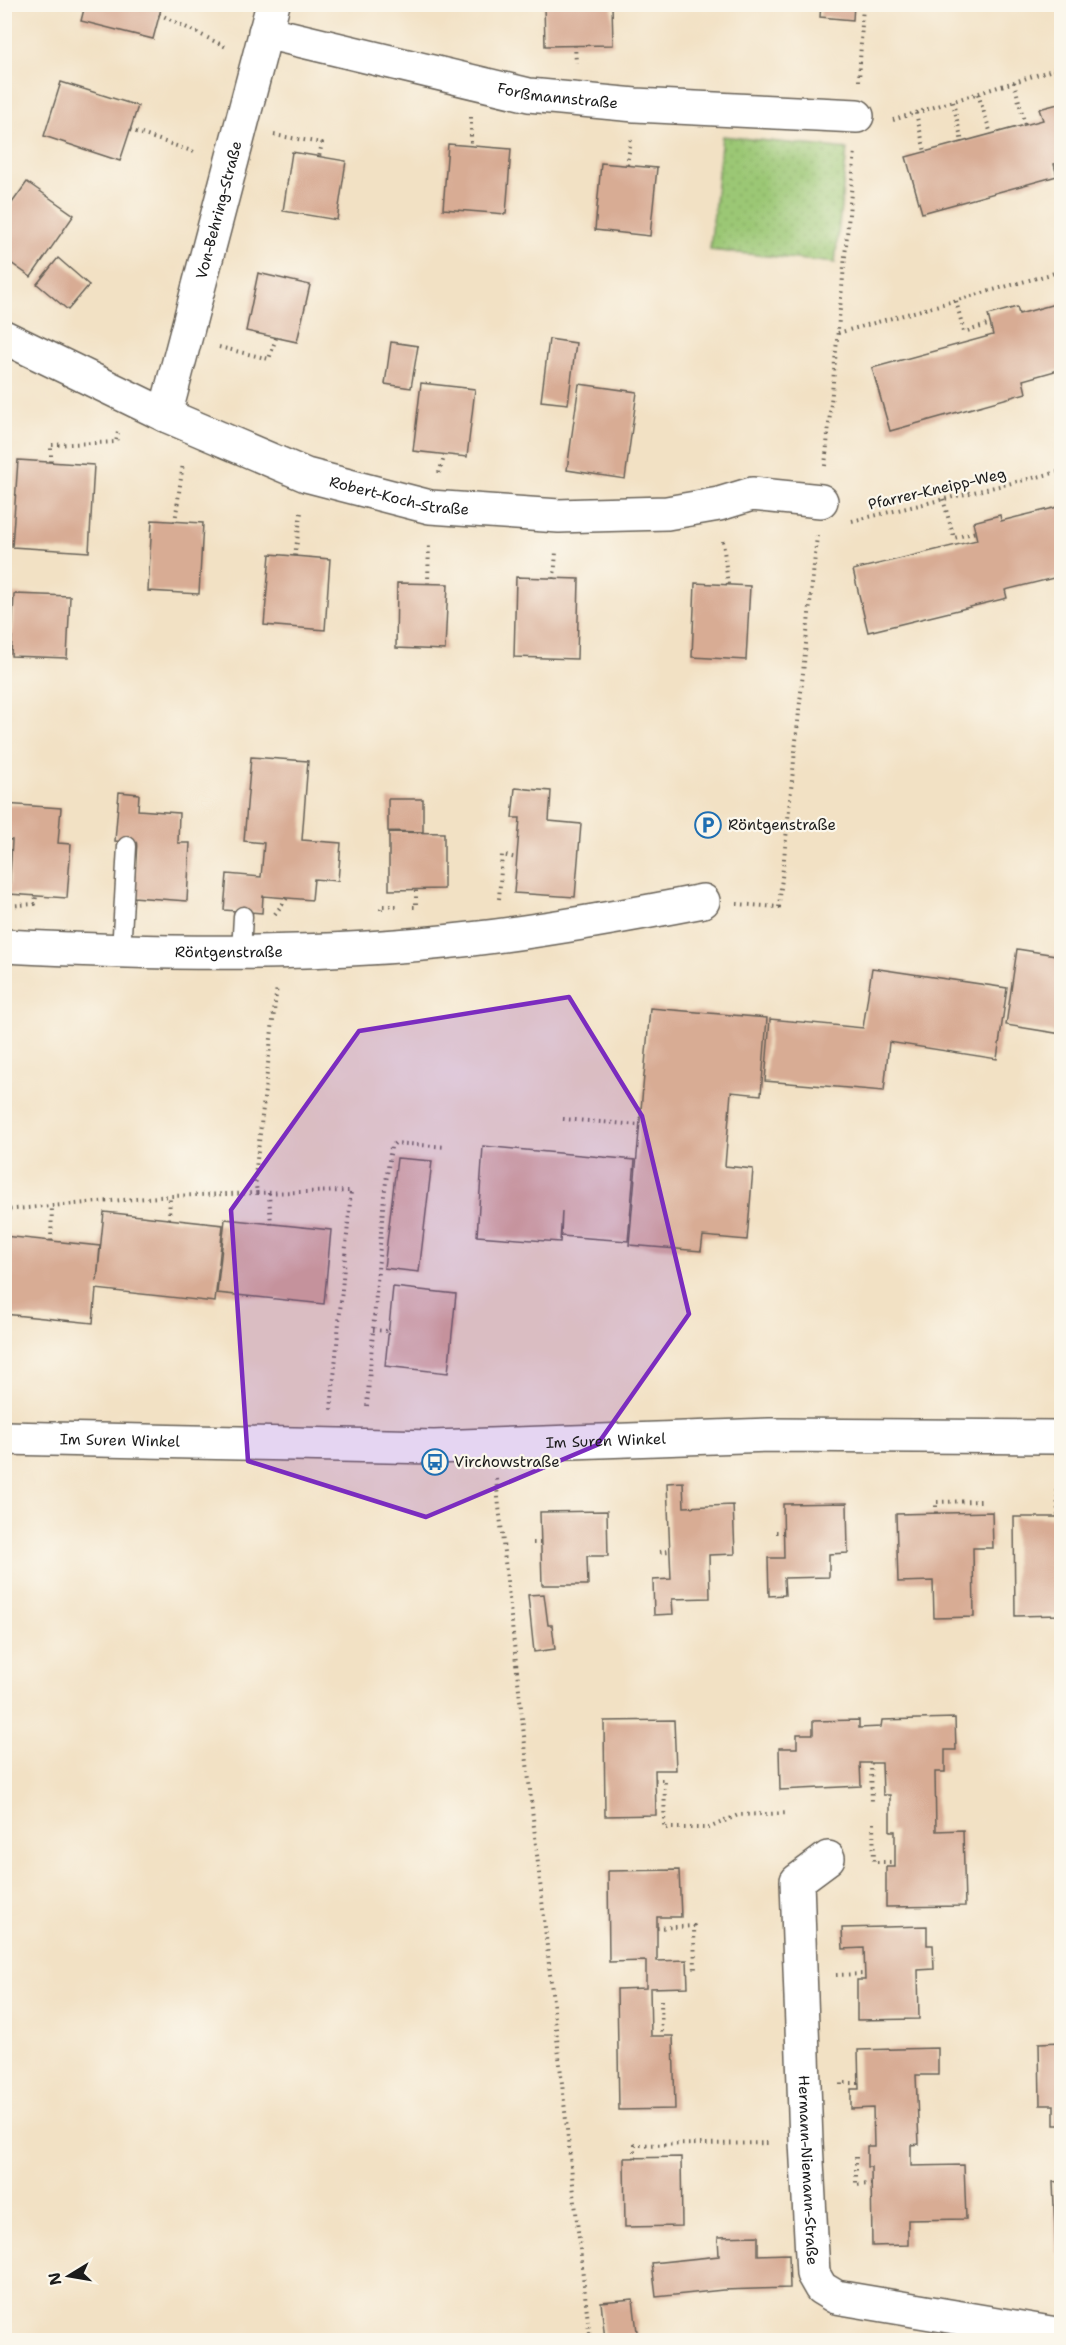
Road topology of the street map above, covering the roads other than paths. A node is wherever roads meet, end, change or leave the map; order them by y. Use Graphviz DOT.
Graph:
graph roads {
  1 [pos="265,33"];
  2 [pos="872,119"];
  3 [pos="4,337"];
  4 [pos="176,420"];
  5 [pos="831,513"];
  6 [pos="127,846"];
  7 [pos="703,901"];
  8 [pos="243,916"];
  9 [pos="4,946"];
  10 [pos="121,952"];
  11 [pos="241,952"];
  12 [pos="1059,1437"];
  13 [pos="4,1438"];
  14 [pos="828,1858"];
  15 [pos="1062,2335"];
  1 -- 2 [label="street, Forßmannstraße"];
  1 -- 4 [label="street, Von-Behring-Straße"];
  3 -- 4 [label="street, Robert-Koch-Straße"];
  4 -- 5 [label="street, Robert-Koch-Straße"];
  6 -- 10 [label="lane"];
  7 -- 11 [label="street, Röntgenstraße"];
  8 -- 11 [label="lane"];
  9 -- 10 [label="street, Röntgenstraße"];
  10 -- 11 [label="street, Röntgenstraße"];
  12 -- 13 [label="street, Im Suren Winkel"];
  14 -- 15 [label="street, Hermann-Niemann-Straße"];
}
